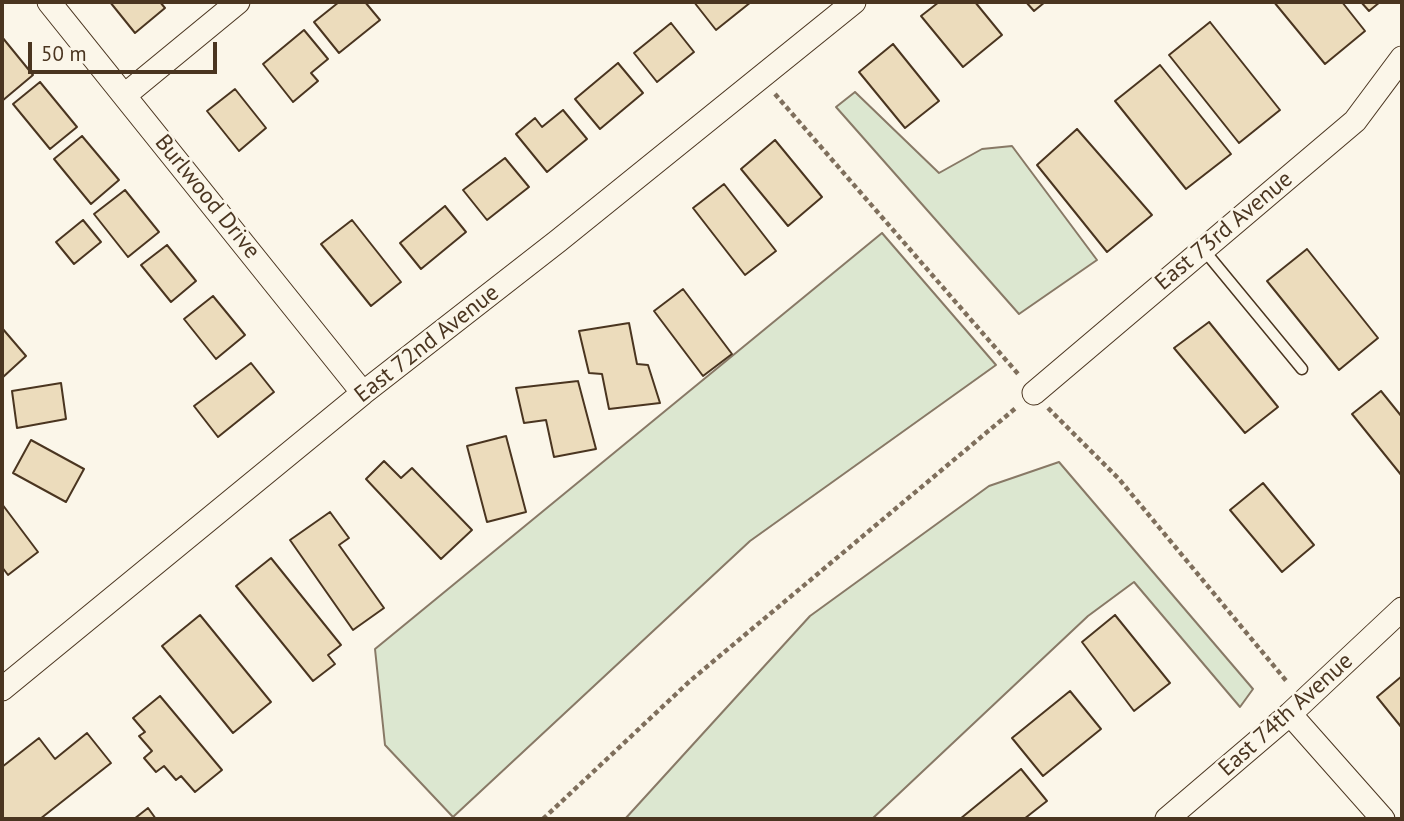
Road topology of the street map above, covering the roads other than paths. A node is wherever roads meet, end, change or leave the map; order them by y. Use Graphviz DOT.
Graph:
graph roads {
  1 [pos="49,2"];
  2 [pos="238,2"];
  3 [pos="854,2"];
  4 [pos="1402,58"];
  5 [pos="125,95"];
  6 [pos="1203,249"];
  7 [pos="1302,369"];
  8 [pos="363,393"];
  9 [pos="1034,393"];
  10 [pos="1402,609"];
  11 [pos="2,689"];
  12 [pos="1290,714"];
  13 [pos="1167,819"];
  14 [pos="1383,819"];
  1 -- 5 [label="street, Burlwood Drive"];
  2 -- 5 [label="street"];
  3 -- 8 [label="street, East 72nd Avenue"];
  4 -- 6 [label="street, East 73rd Avenue"];
  5 -- 8 [label="street, Burlwood Drive"];
  6 -- 7 [label="lane"];
  6 -- 9 [label="street, East 73rd Avenue"];
  8 -- 11 [label="street, East 72nd Avenue"];
  10 -- 12 [label="street, East 74th Avenue"];
  12 -- 13 [label="street, East 74th Avenue"];
  12 -- 14 [label="street"];
}
